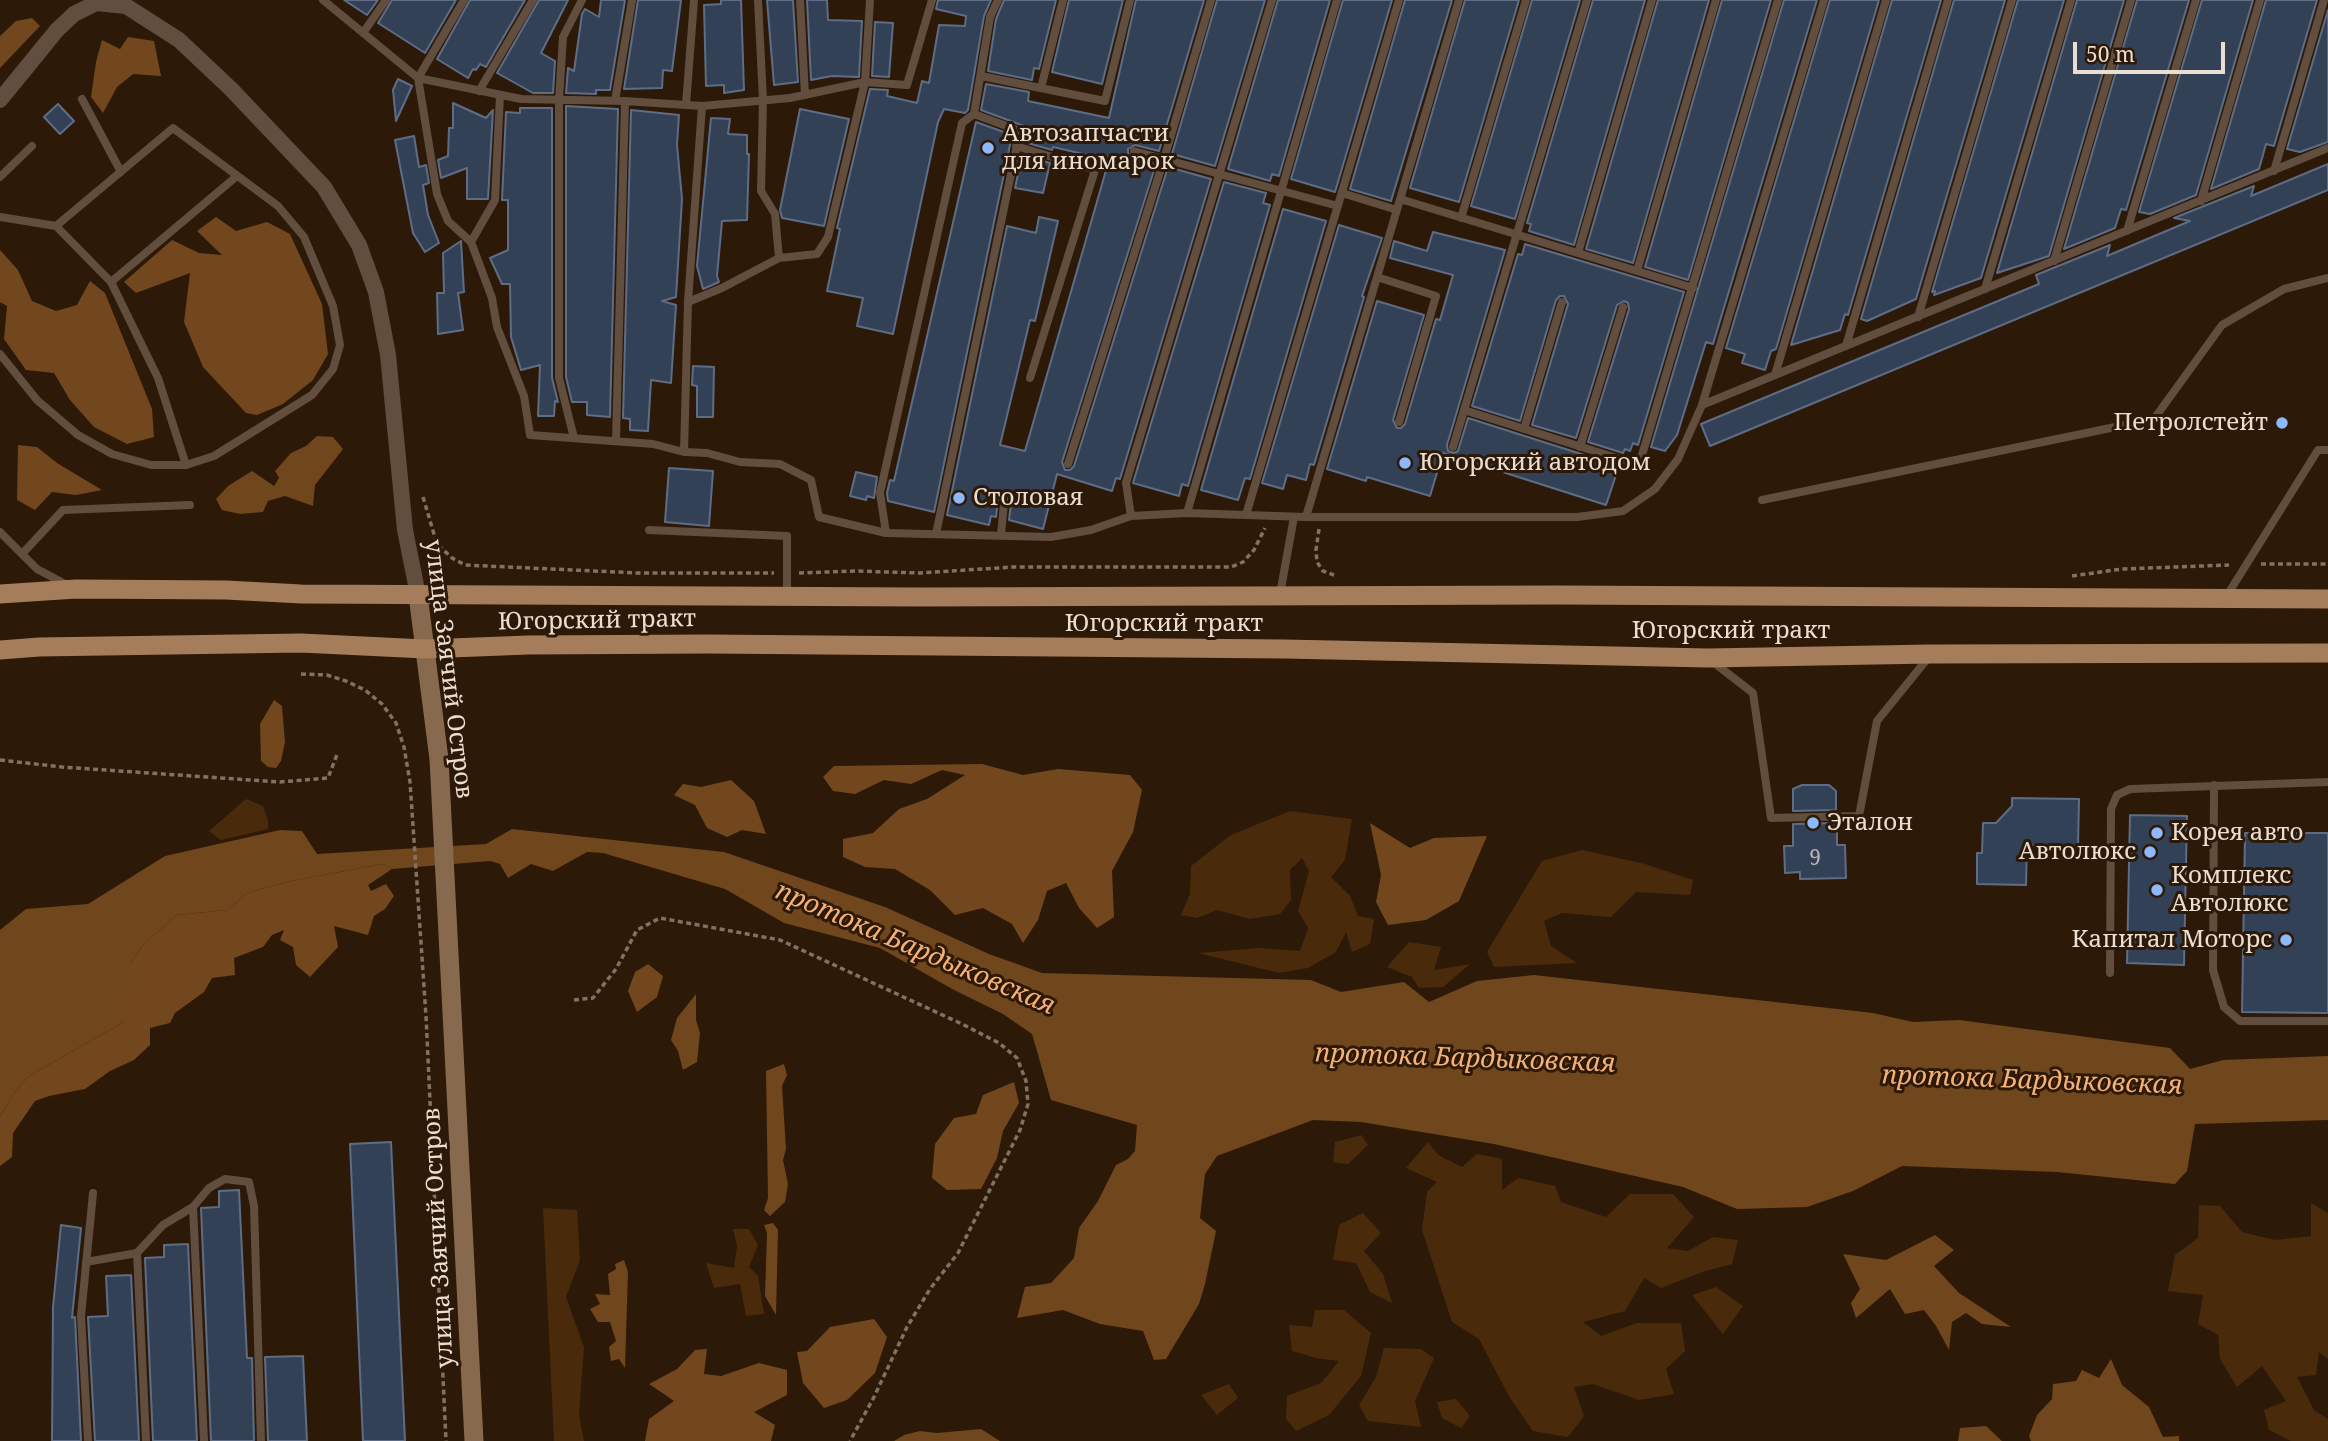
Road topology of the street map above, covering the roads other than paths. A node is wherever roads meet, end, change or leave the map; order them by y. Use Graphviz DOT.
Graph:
graph roads {
  1 [pos="323,0"];
  2 [pos="386,0"];
  3 [pos="464,0"];
  4 [pos="533,0"];
  5 [pos="582,0"];
  6 [pos="632,0"];
  7 [pos="694,0"];
  8 [pos="758,0"];
  9 [pos="800,0"];
  10 [pos="870,0"];
  11 [pos="932,0"];
  12 [pos="998,0"];
  13 [pos="1063,0"];
  14 [pos="1130,0"];
  15 [pos="1211,0"];
  16 [pos="1272,0"];
  17 [pos="1337,0"];
  18 [pos="1399,0"];
  19 [pos="1459,0"];
  20 [pos="1526,0"];
  21 [pos="1587,0"];
  22 [pos="1652,0"];
  23 [pos="1716,0"];
  24 [pos="1778,0"];
  25 [pos="1824,0"];
  26 [pos="1886,0"];
  27 [pos="1948,0"];
  28 [pos="2012,0"];
  29 [pos="2071,0"];
  30 [pos="2132,0"];
  31 [pos="2196,0"];
  32 [pos="2260,0"];
  33 [pos="2324,0"];
  34 [pos="122,2"];
  35 [pos="363,33"];
  36 [pos="981,76"];
  37 [pos="418,78"];
  38 [pos="865,82"];
  39 [pos="1041,88"];
  40 [pos="479,91"];
  41 [pos="499,95"];
  42 [pos="805,95"];
  43 [pos="82,99"];
  44 [pos="0,100"];
  45 [pos="559,100"];
  46 [pos="763,100"];
  47 [pos="615,101"];
  48 [pos="625,101"];
  49 [pos="686,105"];
  50 [pos="702,106"];
  51 [pos="974,114"];
  52 [pos="32,146"];
  53 [pos="1016,146"];
  54 [pos="2328,148"];
  55 [pos="1134,151"];
  56 [pos="1164,159"];
  57 [pos="2274,170"];
  58 [pos="121,172"];
  59 [pos="1220,174"];
  60 [pos="237,176"];
  61 [pos="0,177"];
  62 [pos="1281,191"];
  63 [pos="1342,193"];
  64 [pos="1400,199"];
  65 [pos="2201,201"];
  66 [pos="1338,206"];
  67 [pos="1397,210"];
  68 [pos="0,217"];
  69 [pos="1461,218"];
  70 [pos="56,226"];
  71 [pos="2127,231"];
  72 [pos="1517,235"];
  73 [pos="471,242"];
  74 [pos="1578,253"];
  75 [pos="779,258"];
  76 [pos="2054,261"];
  77 [pos="1636,271"];
  78 [pos="1377,277"];
  79 [pos="2328,278"];
  80 [pos="111,282"];
  81 [pos="1693,288"];
  82 [pos="1985,289"];
  83 [pos="688,302"];
  84 [pos="1562,302"];
  85 [pos="1623,307"];
  86 [pos="1918,317"];
  87 [pos="1846,346"];
  88 [pos="0,354"];
  89 [pos="1775,375"];
  90 [pos="1031,378"];
  91 [pos="1702,405"];
  92 [pos="1464,410"];
  93 [pos="1399,422"];
  94 [pos="1524,429"];
  95 [pos="574,438"];
  96 [pos="616,441"];
  97 [pos="1453,447"];
  98 [pos="1580,447"];
  99 [pos="2328,450"];
  100 [pos="684,452"];
  101 [pos="1068,464"];
  102 [pos="186,465"];
  103 [pos="1762,500"];
  104 [pos="1004,503"];
  105 [pos="190,505"];
  106 [pos="1186,513"];
  107 [pos="1246,515"];
  108 [pos="1130,516"];
  109 [pos="1294,517"];
  110 [pos="1306,517"];
  111 [pos="649,530"];
  112 [pos="0,532"];
  113 [pos="887,533"];
  114 [pos="936,534"];
  115 [pos="1002,535"];
  116 [pos="22,554"];
  117 [pos="75,589"];
  118 [pos="0,594"];
  119 [pos="418,595"];
  120 [pos="787,596"];
  121 [pos="1279,597"];
  122 [pos="2225,598"];
  123 [pos="2328,598"];
  124 [pos="425,649"];
  125 [pos="0,650"];
  126 [pos="2328,653"];
  127 [pos="1931,654"];
  128 [pos="1708,657"];
  129 [pos="2328,782"];
  130 [pos="2214,785"];
  131 [pos="2110,974"];
  132 [pos="2328,1021"];
  133 [pos="93,1194"];
  134 [pos="193,1207"];
  135 [pos="137,1253"];
  136 [pos="86,1262"];
  137 [pos="88,1441"];
  138 [pos="146,1441"];
  139 [pos="204,1441"];
  140 [pos="261,1441"];
  141 [pos="474,1441"];
  1 -- 35 [label="lane"];
  2 -- 35 [label="lane"];
  3 -- 37 [label="lane"];
  4 -- 40 [label="lane"];
  5 -- 45 [label="lane"];
  6 -- 47 [label="lane"];
  7 -- 49 [label="lane"];
  8 -- 46 [label="lane"];
  9 -- 42 [label="lane"];
  10 -- 38 [label="lane"];
  11 -- 38 [label="lane"];
  12 -- 36 [label="lane"];
  13 -- 39 [label="lane"];
  14 -- 39 [label="lane"];
  15 -- 56 [label="lane"];
  16 -- 59 [label="lane"];
  17 -- 62 [label="lane"];
  18 -- 63 [label="lane"];
  19 -- 64 [label="lane"];
  20 -- 69 [label="lane"];
  21 -- 72 [label="lane"];
  22 -- 74 [label="lane"];
  23 -- 77 [label="lane"];
  24 -- 81 [label="lane"];
  25 -- 91 [label="lane"];
  26 -- 89 [label="lane"];
  27 -- 87 [label="lane"];
  28 -- 86 [label="lane"];
  29 -- 82 [label="lane"];
  30 -- 76 [label="lane"];
  31 -- 71 [label="lane"];
  32 -- 65 [label="lane"];
  33 -- 57 [label="lane"];
  34 -- 44 [label="street"];
  34 -- 119 [label="street, улица Заячий Остров"];
  35 -- 37 [label="lane"];
  36 -- 39 [label="lane"];
  36 -- 51 [label="lane"];
  37 -- 40 [label="lane"];
  37 -- 73 [label="lane"];
  38 -- 42 [label="lane"];
  38 -- 75 [label="lane"];
  40 -- 41 [label="lane"];
  41 -- 45 [label="lane"];
  41 -- 73 [label="lane"];
  42 -- 46 [label="lane"];
  43 -- 58 [label="lane"];
  45 -- 47 [label="lane"];
  45 -- 95 [label="lane"];
  46 -- 50 [label="lane"];
  46 -- 75 [label="lane"];
  47 -- 48 [label="lane"];
  48 -- 49 [label="lane"];
  48 -- 96 [label="lane"];
  49 -- 50 [label="lane"];
  50 -- 83 [label="lane"];
  51 -- 53 [label="lane"];
  51 -- 113 [label="lane"];
  52 -- 61 [label="lane"];
  53 -- 90 [label="lane"];
  53 -- 114 [label="lane"];
  54 -- 57 [label="lane"];
  55 -- 56 [label="lane"];
  56 -- 59 [label="lane"];
  56 -- 101 [label="lane"];
  57 -- 65 [label="lane"];
  58 -- 60 [label="lane"];
  58 -- 70 [label="lane"];
  59 -- 62 [label="lane"];
  59 -- 108 [label="lane"];
  60 -- 80 [label="lane"];
  60 -- 102 [label="lane"];
  62 -- 66 [label="lane"];
  62 -- 106 [label="lane"];
  63 -- 66 [label="lane"];
  63 -- 67 [label="lane"];
  64 -- 67 [label="lane"];
  64 -- 69 [label="lane"];
  65 -- 71 [label="lane"];
  66 -- 107 [label="lane"];
  67 -- 78 [label="lane"];
  68 -- 70 [label="lane"];
  69 -- 72 [label="lane"];
  70 -- 80 [label="lane"];
  71 -- 76 [label="lane"];
  72 -- 74 [label="lane"];
  72 -- 92 [label="lane"];
  73 -- 95 [label="lane"];
  74 -- 77 [label="lane"];
  75 -- 83 [label="lane"];
  76 -- 82 [label="lane"];
  77 -- 81 [label="lane"];
  78 -- 93 [label="lane"];
  78 -- 110 [label="lane"];
  79 -- 103 [label="lane"];
  80 -- 102 [label="lane"];
  81 -- 98 [label="lane"];
  82 -- 86 [label="lane"];
  83 -- 100 [label="lane"];
  84 -- 94 [label="lane"];
  85 -- 98 [label="lane"];
  86 -- 87 [label="lane"];
  87 -- 89 [label="lane"];
  88 -- 102 [label="lane"];
  89 -- 91 [label="lane"];
  91 -- 110 [label="lane"];
  92 -- 94 [label="lane"];
  92 -- 97 [label="lane"];
  94 -- 98 [label="lane"];
  95 -- 96 [label="lane"];
  96 -- 100 [label="lane"];
  99 -- 122 [label="lane"];
  100 -- 113 [label="lane"];
  104 -- 115 [label="lane"];
  105 -- 116 [label="lane"];
  106 -- 107 [label="lane"];
  106 -- 108 [label="lane"];
  107 -- 109 [label="lane"];
  108 -- 115 [label="lane"];
  109 -- 110 [label="lane"];
  109 -- 121 [label="lane"];
  111 -- 120 [label="lane"];
  112 -- 116 [label="lane"];
  113 -- 114 [label="lane"];
  114 -- 115 [label="lane"];
  116 -- 117 [label="lane"];
  117 -- 118 [label="main road, Югорский тракт"];
  117 -- 119 [label="main road, Югорский тракт"];
  119 -- 120 [label="main road, Югорский тракт"];
  119 -- 124 [label="main road, улица Заячий Остров"];
  120 -- 121 [label="main road, Югорский тракт"];
  121 -- 122 [label="main road, Югорский тракт"];
  122 -- 123 [label="main road, Югорский тракт"];
  124 -- 125 [label="main road, Югорский тракт"];
  124 -- 128 [label="main road, Югорский тракт"];
  124 -- 141 [label="main road, улица Заячий Остров"];
  126 -- 127 [label="main road, Югорский тракт"];
  127 -- 128 [label="main road, Югорский тракт"];
  127 -- 128 [label="lane"];
  129 -- 130 [label="lane"];
  130 -- 131 [label="lane"];
  130 -- 132 [label="lane"];
  133 -- 136 [label="lane"];
  134 -- 135 [label="lane"];
  134 -- 139 [label="lane"];
  134 -- 140 [label="lane"];
  135 -- 136 [label="lane"];
  135 -- 138 [label="lane"];
  136 -- 137 [label="lane"];
}
